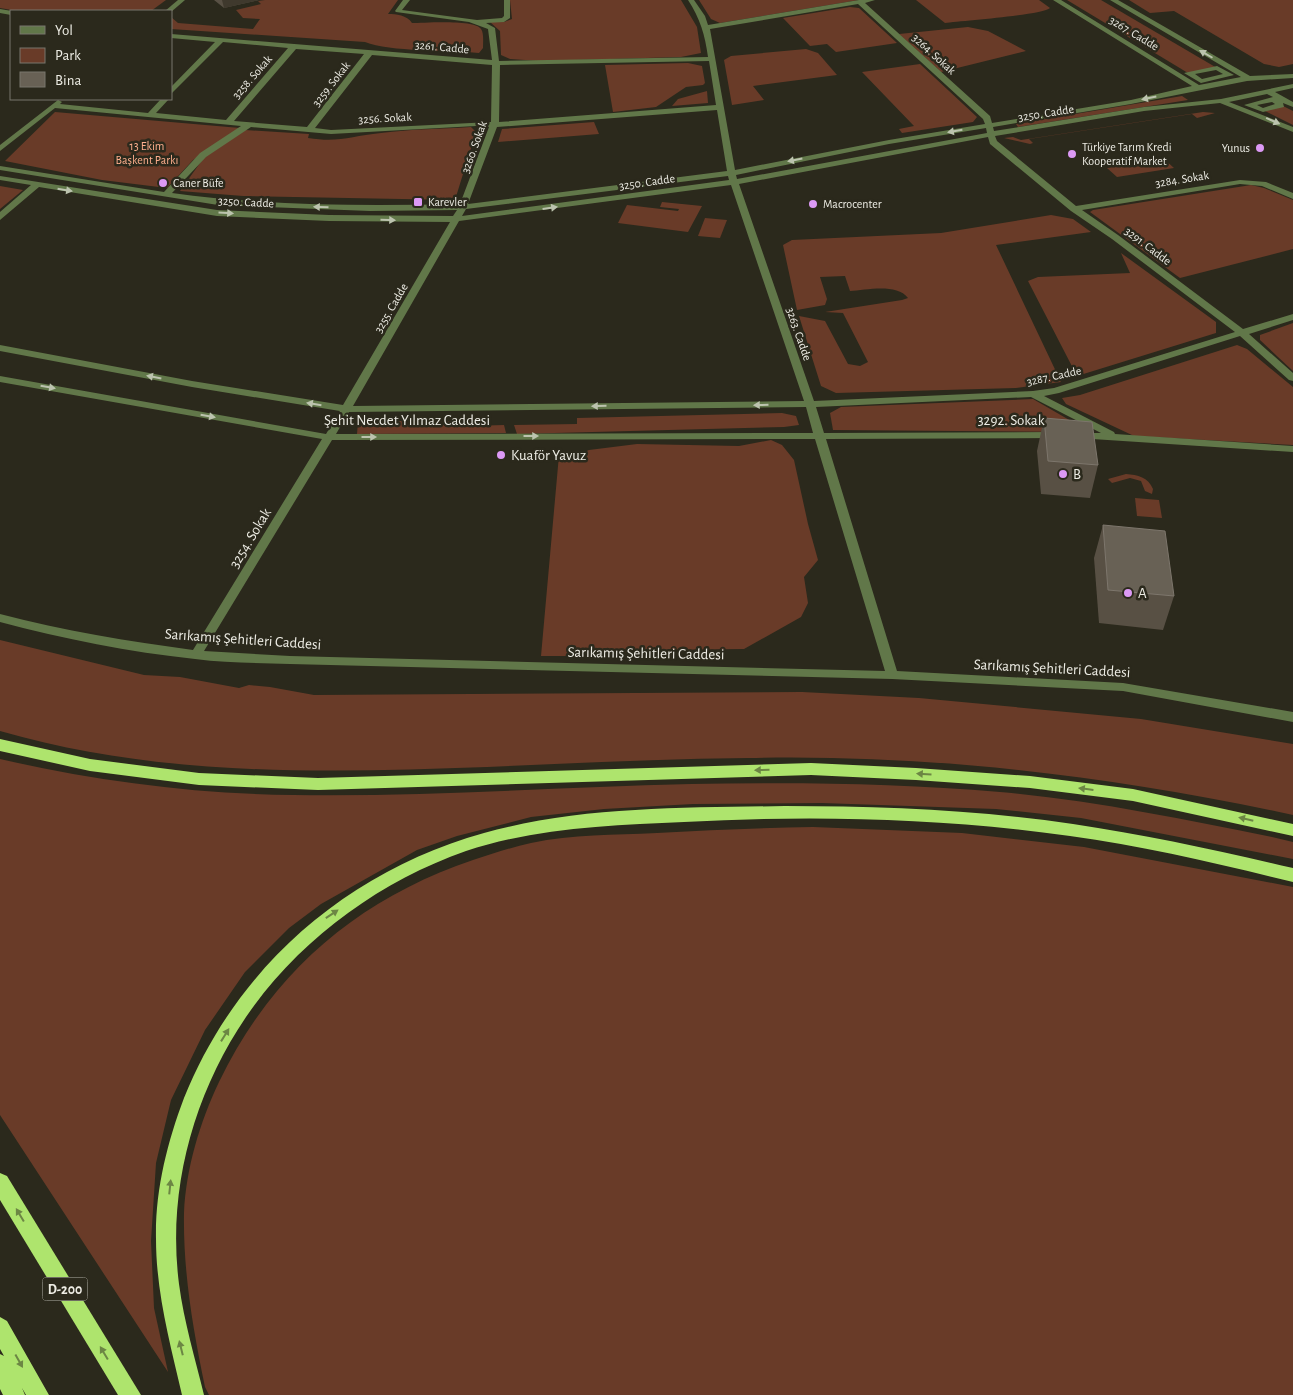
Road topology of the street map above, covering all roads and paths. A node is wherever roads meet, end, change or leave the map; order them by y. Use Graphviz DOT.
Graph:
graph roads {
  1 [pos="182,0"];
  2 [pos="407,0"];
  3 [pos="507,0"];
  4 [pos="691,0"];
  5 [pos="872,0"];
  6 [pos="1056,0"];
  7 [pos="1113,0"];
  8 [pos="860,2"];
  9 [pos="169,10"];
  10 [pos="480,21"];
  11 [pos="706,27"];
  12 [pos="172,36"];
  13 [pos="220,40"];
  14 [pos="294,46"];
  15 [pos="370,52"];
  16 [pos="711,59"];
  17 [pos="496,63"];
  18 [pos="1293,76"];
  19 [pos="1249,78"];
  20 [pos="1200,84"];
  21 [pos="1293,86"];
  22 [pos="1272,89"];
  23 [pos="172,91"];
  24 [pos="1223,97"];
  25 [pos="61,100"];
  26 [pos="164,100"];
  27 [pos="53,106"];
  28 [pos="1293,106"];
  29 [pos="720,107"];
  30 [pos="149,116"];
  31 [pos="228,123"];
  32 [pos="248,125"];
  33 [pos="494,125"];
  34 [pos="309,130"];
  35 [pos="989,130"];
  36 [pos="1293,130"];
  37 [pos="0,149"];
  38 [pos="0,168"];
  39 [pos="733,177"];
  40 [pos="0,178"];
  41 [pos="36,185"];
  42 [pos="166,195"];
  43 [pos="1293,196"];
  44 [pos="464,207"];
  45 [pos="1074,209"];
  46 [pos="0,216"];
  47 [pos="457,220"];
  48 [pos="1293,317"];
  49 [pos="1242,332"];
  50 [pos="0,348"];
  51 [pos="1293,378"];
  52 [pos="0,379"];
  53 [pos="1033,394"];
  54 [pos="810,404"];
  55 [pos="346,409"];
  56 [pos="819,434"];
  57 [pos="328,437"];
  58 [pos="1115,437"];
  59 [pos="1293,449"];
  60 [pos="0,618"];
  61 [pos="196,655"];
  62 [pos="892,675"];
  63 [pos="1293,717"];
  64 [pos="0,745"];
  65 [pos="1293,830"];
  66 [pos="1293,875"];
  67 [pos="0,1182"];
  68 [pos="0,1328"];
  69 [pos="0,1365"];
  70 [pos="14,1395"];
  71 [pos="38,1395"];
  72 [pos="130,1395"];
  73 [pos="193,1395"];
  1 -- 9 [label="street"];
  2 -- 10 [label="street"];
  3 -- 10 [label="street"];
  4 -- 11 [label="street, 3263. Cadde"];
  5 -- 8 [label="street"];
  6 -- 20 [label="street, 3267. Cadde"];
  19 -- 7 [label="street, 3267. Cadde, one-way"];
  8 -- 11 [label="street"];
  8 -- 35 [label="street, 3264. Sokak"];
  10 -- 17 [label="street, 3260. Sokak"];
  11 -- 16 [label="street, 3263. Cadde"];
  12 -- 13 [label="street, 3261. Cadde"];
  13 -- 14 [label="street, 3261. Cadde"];
  13 -- 23 [label="street"];
  14 -- 15 [label="street, 3261. Cadde"];
  14 -- 31 [label="street, 3258. Sokak"];
  15 -- 17 [label="street, 3261. Cadde"];
  15 -- 34 [label="street, 3259. Sokak"];
  16 -- 17 [label="street, 3261. Cadde"];
  16 -- 29 [label="street, 3263. Cadde"];
  17 -- 33 [label="street, 3260. Sokak"];
  18 -- 19 [label="street, 3250. Cadde"];
  19 -- 20 [label="street, 3250. Cadde"];
  19 -- 22 [label="street, 3267. Cadde"];
  20 -- 24 [label="street, 3267. Cadde"];
  20 -- 35 [label="street, 3250. Cadde, one-way"];
  21 -- 22 [label="street, 3250. Cadde"];
  22 -- 24 [label="street, 3250. Cadde"];
  22 -- 28 [label="street, 3267. Cadde"];
  24 -- 35 [label="street, 3250. Cadde"];
  24 -- 36 [label="street, 3267. Cadde, one-way"];
  25 -- 27 [label="street"];
  26 -- 30 [label="street"];
  27 -- 30 [label="street, 3256. Sokak"];
  27 -- 37 [label="street"];
  29 -- 33 [label="street, 3256. Sokak"];
  29 -- 39 [label="street, 3263. Cadde"];
  30 -- 31 [label="street, 3256. Sokak"];
  31 -- 32 [label="street, 3256. Sokak"];
  32 -- 34 [label="street, 3256. Sokak"];
  32 -- 42 [label="street"];
  33 -- 34 [label="street, 3256. Sokak"];
  33 -- 44 [label="street, 3260. Sokak"];
  35 -- 39 [label="street, 3250. Cadde"];
  35 -- 45 [label="street, 3291. Cadde"];
  38 -- 42 [label="street, 3250. Cadde"];
  39 -- 44 [label="street, 3250. Cadde"];
  47 -- 39 [label="street, 3250. Cadde, one-way"];
  39 -- 54 [label="street, 3263. Cadde"];
  40 -- 41 [label="street, 3250. Cadde"];
  41 -- 46 [label="street"];
  41 -- 47 [label="street, 3250. Cadde, one-way"];
  44 -- 42 [label="street, 3250. Cadde, one-way"];
  43 -- 45 [label="street, 3284. Sokak"];
  44 -- 47 [label="street, 3260. Sokak"];
  45 -- 49 [label="street, 3291. Cadde"];
  47 -- 55 [label="street, 3255. Cadde"];
  48 -- 49 [label="street, 3287. Cadde"];
  49 -- 51 [label="street, 3291. Cadde"];
  49 -- 53 [label="street, 3287. Cadde"];
  55 -- 50 [label="street, Şehit Necdet Yılmaz Caddesi, one-way"];
  52 -- 57 [label="street, Şehit Necdet Yılmaz Caddesi, one-way"];
  53 -- 54 [label="street, 3287. Cadde"];
  53 -- 58 [label="street"];
  54 -- 55 [label="street, Şehit Necdet Yılmaz Caddesi, one-way"];
  54 -- 56 [label="street, 3263. Cadde"];
  55 -- 57 [label="street, 3255. Cadde"];
  57 -- 56 [label="street, Şehit Necdet Yılmaz Caddesi, one-way"];
  56 -- 58 [label="street, 3292. Sokak"];
  56 -- 62 [label="street, 3263. Cadde"];
  57 -- 61 [label="street, 3254. Sokak"];
  58 -- 59 [label="street, 3292. Sokak"];
  60 -- 61 [label="street, Sarıkamış Şehitleri Caddesi"];
  61 -- 62 [label="street, Sarıkamış Şehitleri Caddesi"];
  62 -- 63 [label="street, Sarıkamış Şehitleri Caddesi"];
  65 -- 64 [label="highway, one-way"];
  73 -- 66 [label="highway, one-way"];
  72 -- 67 [label="highway, D-200, one-way"];
  68 -- 71 [label="highway, one-way"];
  69 -- 70 [label="highway"];
}
